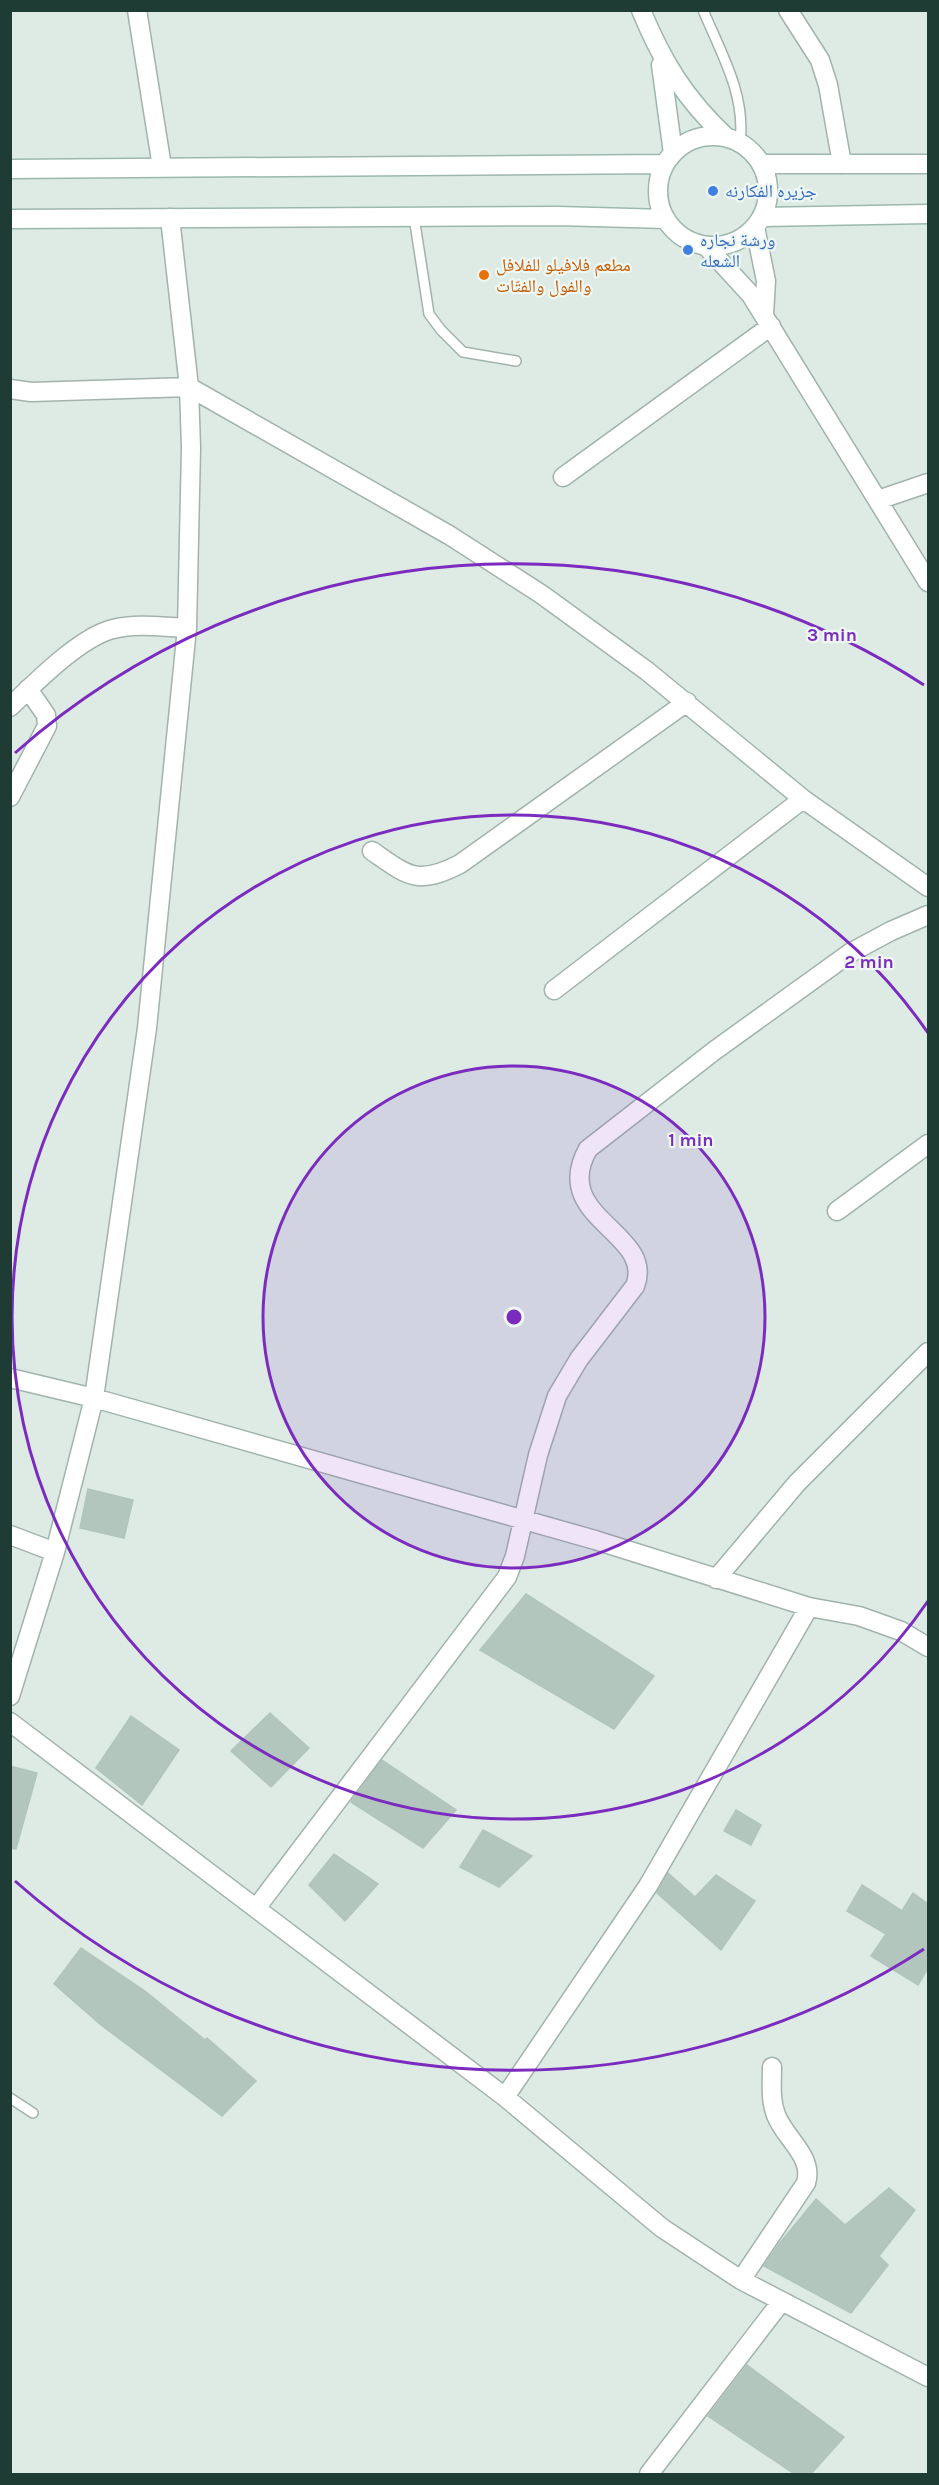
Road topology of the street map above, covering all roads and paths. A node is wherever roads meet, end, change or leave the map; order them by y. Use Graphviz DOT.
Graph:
graph roads {
  1 [pos="137,10"];
  2 [pos="641,10"];
  3 [pos="703,10"];
  4 [pos="788,10"];
  5 [pos="656,46"];
  6 [pos="733,140"];
  7 [pos="669,158"];
  8 [pos="762,164"];
  9 [pos="842,164"];
  10 [pos="928,165"];
  11 [pos="162,167"];
  12 [pos="10,169"];
  13 [pos="928,214"];
  14 [pos="414,217"];
  15 [pos="170,218"];
  16 [pos="10,219"];
  17 [pos="666,219"];
  18 [pos="758,222"];
  19 [pos="706,246"];
  20 [pos="768,320"];
  21 [pos="516,361"];
  22 [pos="189,387"];
  23 [pos="10,389"];
  24 [pos="563,477"];
  25 [pos="928,483"];
  26 [pos="878,500"];
  27 [pos="928,582"];
  28 [pos="187,628"];
  29 [pos="28,689"];
  30 [pos="687,702"];
  31 [pos="10,707"];
  32 [pos="10,797"];
  33 [pos="802,799"];
  34 [pos="372,851"];
  35 [pos="928,887"];
  36 [pos="928,915"];
  37 [pos="554,990"];
  38 [pos="928,1144"];
  39 [pos="837,1211"];
  40 [pos="928,1352"];
  41 [pos="10,1378"];
  42 [pos="94,1398"];
  43 [pos="522,1521"];
  44 [pos="10,1535"];
  45 [pos="55,1552"];
  46 [pos="716,1579"];
  47 [pos="809,1607"];
  48 [pos="928,1647"];
  49 [pos="10,1696"];
  50 [pos="10,1722"];
  51 [pos="257,1907"];
  52 [pos="772,2067"];
  53 [pos="505,2097"];
  54 [pos="10,2098"];
  55 [pos="33,2113"];
  56 [pos="741,2280"];
  57 [pos="781,2302"];
  58 [pos="928,2377"];
  59 [pos="649,2475"];
  1 -- 11 [label="street"];
  2 -- 5 [label="street"];
  3 -- 6 [label="lane"];
  4 -- 9 [label="street"];
  5 -- 6 [label="street"];
  5 -- 7 [label="street"];
  6 -- 7 [label="street"];
  6 -- 8 [label="street"];
  7 -- 11 [label="street"];
  7 -- 17 [label="street"];
  8 -- 9 [label="street"];
  8 -- 18 [label="street"];
  9 -- 10 [label="street"];
  11 -- 12 [label="street"];
  13 -- 18 [label="street"];
  14 -- 15 [label="street"];
  14 -- 17 [label="street"];
  14 -- 21 [label="lane"];
  15 -- 16 [label="street"];
  15 -- 22 [label="street"];
  17 -- 19 [label="street"];
  18 -- 19 [label="street"];
  18 -- 20 [label="street"];
  19 -- 20 [label="street"];
  20 -- 24 [label="street"];
  20 -- 26 [label="street"];
  22 -- 23 [label="street"];
  22 -- 28 [label="street"];
  22 -- 30 [label="street"];
  25 -- 26 [label="street"];
  26 -- 27 [label="street"];
  28 -- 29 [label="street"];
  28 -- 42 [label="street"];
  29 -- 31 [label="street"];
  29 -- 32 [label="street"];
  30 -- 33 [label="street"];
  30 -- 34 [label="street"];
  33 -- 35 [label="street"];
  33 -- 37 [label="street"];
  36 -- 43 [label="street"];
  38 -- 39 [label="street"];
  40 -- 46 [label="street"];
  41 -- 42 [label="street"];
  42 -- 43 [label="street"];
  42 -- 45 [label="street"];
  43 -- 46 [label="street"];
  43 -- 51 [label="street"];
  44 -- 45 [label="street"];
  45 -- 49 [label="street"];
  46 -- 47 [label="street"];
  47 -- 48 [label="street"];
  47 -- 53 [label="street"];
  50 -- 51 [label="street"];
  51 -- 53 [label="street"];
  52 -- 56 [label="street"];
  53 -- 56 [label="street"];
  54 -- 55 [label="lane"];
  56 -- 57 [label="street"];
  57 -- 58 [label="street"];
  57 -- 59 [label="street"];
}
